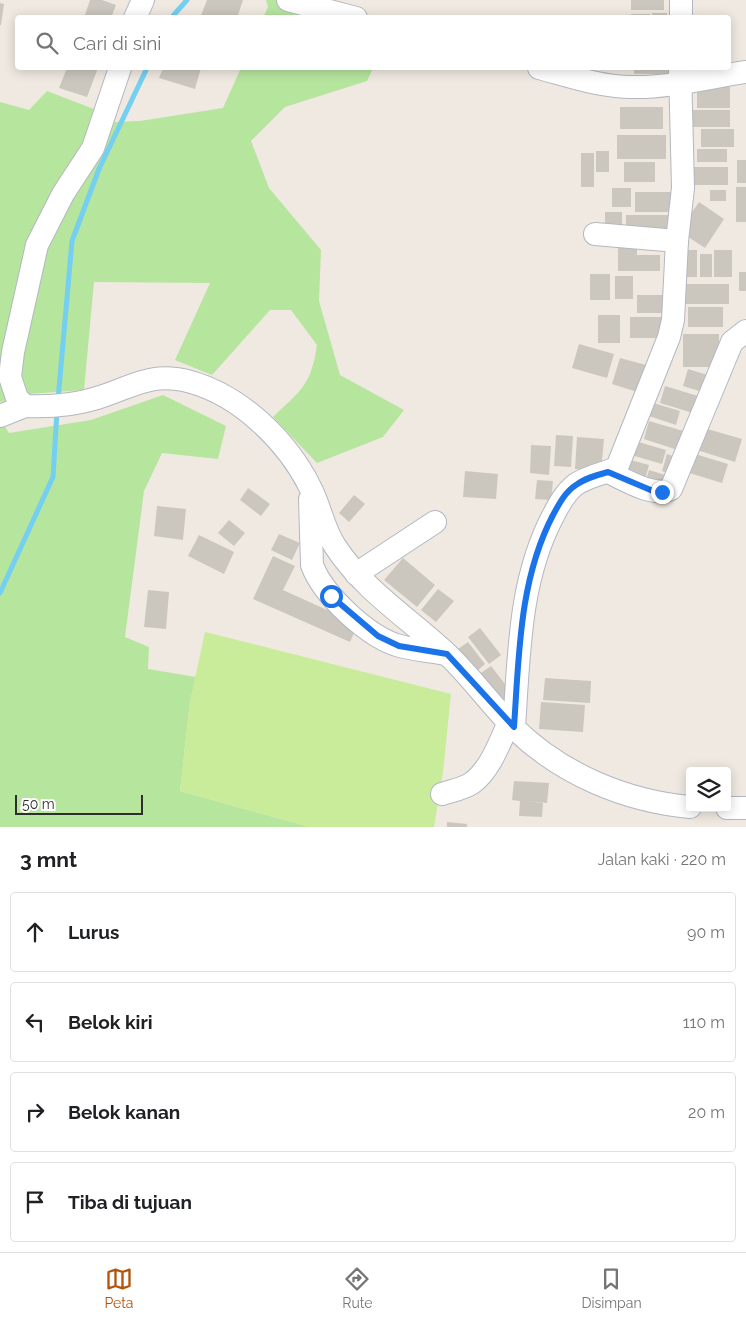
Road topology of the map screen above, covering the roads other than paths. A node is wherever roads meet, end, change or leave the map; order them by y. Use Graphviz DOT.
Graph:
graph roads {
  1 [pos="143,0"];
  2 [pos="288,0"];
  3 [pos="681,0"];
  4 [pos="137,15"];
  5 [pos="345,15"];
  6 [pos="681,15"];
  7 [pos="119,70"];
  8 [pos="547,70"];
  9 [pos="746,72"];
  10 [pos="680,75"];
  11 [pos="595,234"];
  12 [pos="677,241"];
  13 [pos="746,331"];
  14 [pos="25,406"];
  15 [pos="0,416"];
  16 [pos="608,472"];
  17 [pos="310,486"];
  18 [pos="435,522"];
  19 [pos="356,574"];
  20 [pos="447,654"];
  21 [pos="511,724"];
  22 [pos="442,794"];
  23 [pos="686,807"];
  24 [pos="731,808"];
  25 [pos="746,808"];
  1 -- 4 [label="street"];
  2 -- 5 [label="street"];
  3 -- 6 [label="street"];
  7 -- 14 [label="street"];
  8 -- 10 [label="street"];
  9 -- 10 [label="street"];
  10 -- 12 [label="street"];
  11 -- 12 [label="street"];
  12 -- 16 [label="street"];
  13 -- 16 [label="street"];
  14 -- 15 [label="street"];
  14 -- 17 [label="street"];
  16 -- 21 [label="street"];
  17 -- 19 [label="street"];
  17 -- 20 [label="street"];
  18 -- 19 [label="street"];
  19 -- 20 [label="street"];
  20 -- 21 [label="street"];
  21 -- 22 [label="street"];
  21 -- 23 [label="street"];
  24 -- 25 [label="street"];
}
